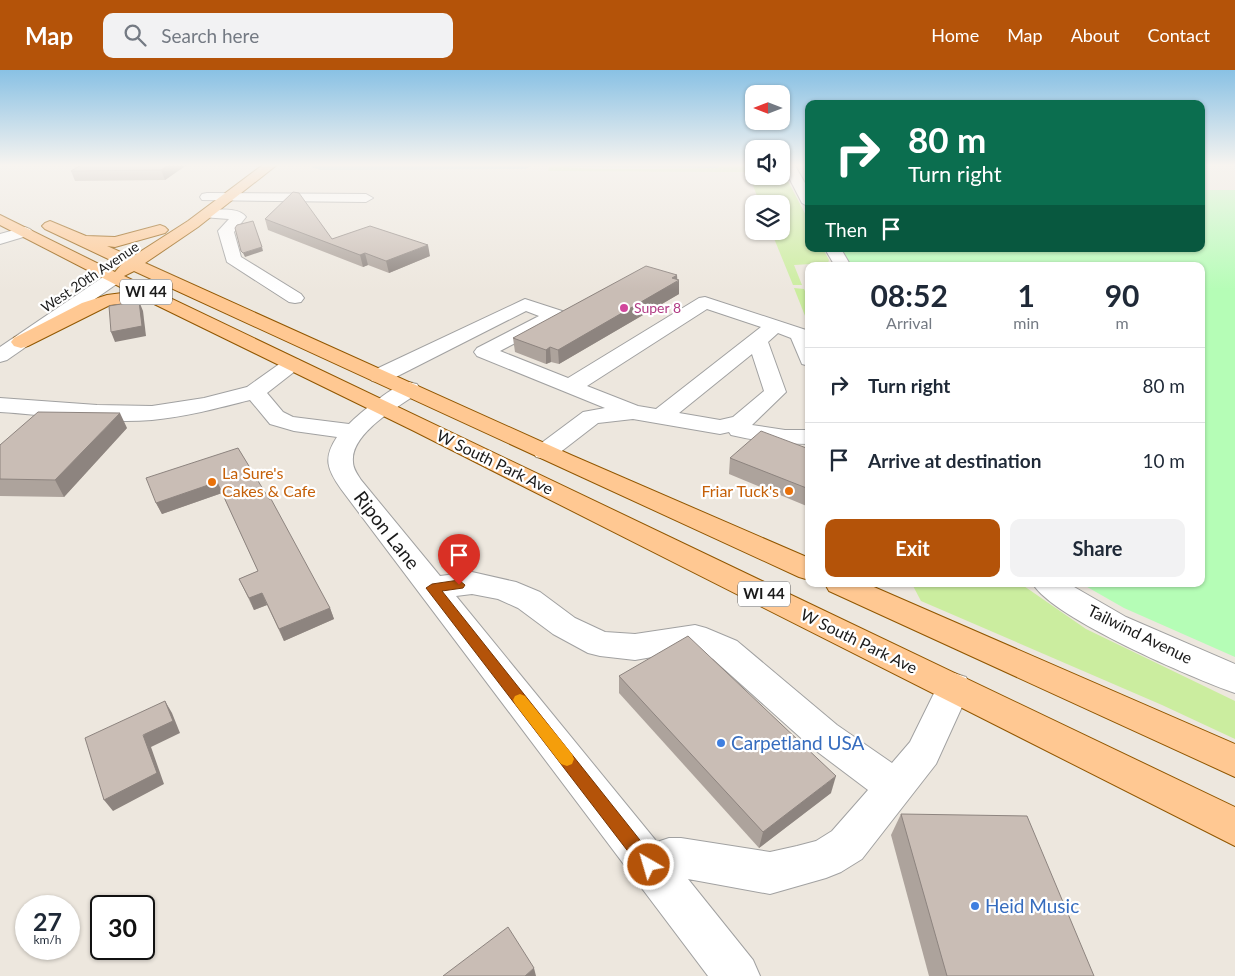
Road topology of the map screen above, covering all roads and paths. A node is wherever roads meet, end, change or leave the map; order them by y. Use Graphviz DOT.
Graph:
graph roads {
  1 [pos="194,206"];
  2 [pos="217,206"];
  3 [pos="300,206"];
  4 [pos="0,207"];
  5 [pos="280,212"];
  6 [pos="207,214"];
  7 [pos="254,214"];
  8 [pos="236,215"];
  9 [pos="0,219"];
  10 [pos="30,223"];
  11 [pos="160,230"];
  12 [pos="0,239"];
  13 [pos="80,239"];
  14 [pos="128,261"];
  15 [pos="107,274"];
  16 [pos="151,294"];
  17 [pos="295,298"];
  18 [pos="775,326"];
  19 [pos="0,337"];
  20 [pos="453,340"];
  21 [pos="757,340"];
  22 [pos="21,342"];
  23 [pos="805,350"];
  24 [pos="484,352"];
  25 [pos="0,356"];
  26 [pos="292,364"];
  27 [pos="380,376"];
  28 [pos="570,387"];
  29 [pos="409,389"];
  30 [pos="255,392"];
  31 [pos="0,404"];
  32 [pos="383,407"];
  33 [pos="633,412"];
  34 [pos="660,417"];
  35 [pos="720,427"];
  36 [pos="353,431"];
  37 [pos="805,437"];
  38 [pos="545,452"];
  39 [pos="805,568"];
  40 [pos="847,587"];
  41 [pos="1053,587"];
  42 [pos="432,588"];
  43 [pos="1235,680"];
  44 [pos="954,688"];
  45 [pos="1235,761"];
  46 [pos="895,787"];
  47 [pos="1235,827"];
  48 [pos="649,865"];
  49 [pos="737,976"];
  1 -- 11 [label="main road, West 20th Avenue"];
  2 -- 6 [label="main road, West 20th Avenue"];
  3 -- 5 [label="street"];
  4 -- 10 [label="main road, WI 44"];
  6 -- 8 [label="street"];
  6 -- 14 [label="main road, West 20th Avenue"];
  7 -- 8 [label="street"];
  8 -- 17 [label="street"];
  9 -- 10 [label="main road, WI 44"];
  10 -- 12 [label="street"];
  10 -- 13 [label="main road, WI 44"];
  10 -- 15 [label="main road, WI 44"];
  11 -- 13 [label="main road"];
  11 -- 14 [label="main road, West 20th Avenue"];
  13 -- 14 [label="main road, WI 44"];
  14 -- 15 [label="main road, West 20th Avenue"];
  14 -- 27 [label="main road, W South Park Ave / WI 44"];
  15 -- 16 [label="main road, WI 44"];
  15 -- 19 [label="street, West 20th Avenue"];
  15 -- 22 [label="street, West 20th Avenue"];
  16 -- 22 [label="main road"];
  16 -- 26 [label="main road, WI 44"];
  18 -- 21 [label="street"];
  18 -- 23 [label="street"];
  18 -- 28 [label="street"];
  20 -- 24 [label="street"];
  20 -- 24 [label="street"];
  20 -- 27 [label="street"];
  21 -- 34 [label="street"];
  21 -- 35 [label="street"];
  22 -- 25 [label="street, West 20th Avenue"];
  24 -- 28 [label="street"];
  26 -- 30 [label="street"];
  26 -- 32 [label="main road, W South Park Ave / WI 44"];
  27 -- 29 [label="main road, W South Park Ave / WI 44"];
  28 -- 33 [label="street"];
  29 -- 32 [label="street"];
  29 -- 38 [label="main road, W South Park Ave / WI 44"];
  30 -- 31 [label="street"];
  30 -- 36 [label="street"];
  32 -- 36 [label="street"];
  32 -- 44 [label="main road, W South Park Ave / WI 44"];
  33 -- 34 [label="street"];
  33 -- 38 [label="street"];
  34 -- 35 [label="street"];
  35 -- 37 [label="street"];
  36 -- 42 [label="street, Ripon Lane"];
  38 -- 39 [label="main road, W South Park Ave / WI 44"];
  40 -- 45 [label="main road"];
  41 -- 43 [label="street, Tailwind Avenue"];
  42 -- 46 [label="street"];
  42 -- 48 [label="street, Ripon Lane"];
  44 -- 46 [label="street"];
  44 -- 47 [label="main road, W South Park Ave / WI 44"];
  46 -- 48 [label="street"];
  48 -- 49 [label="street, Ripon Lane"];
}
